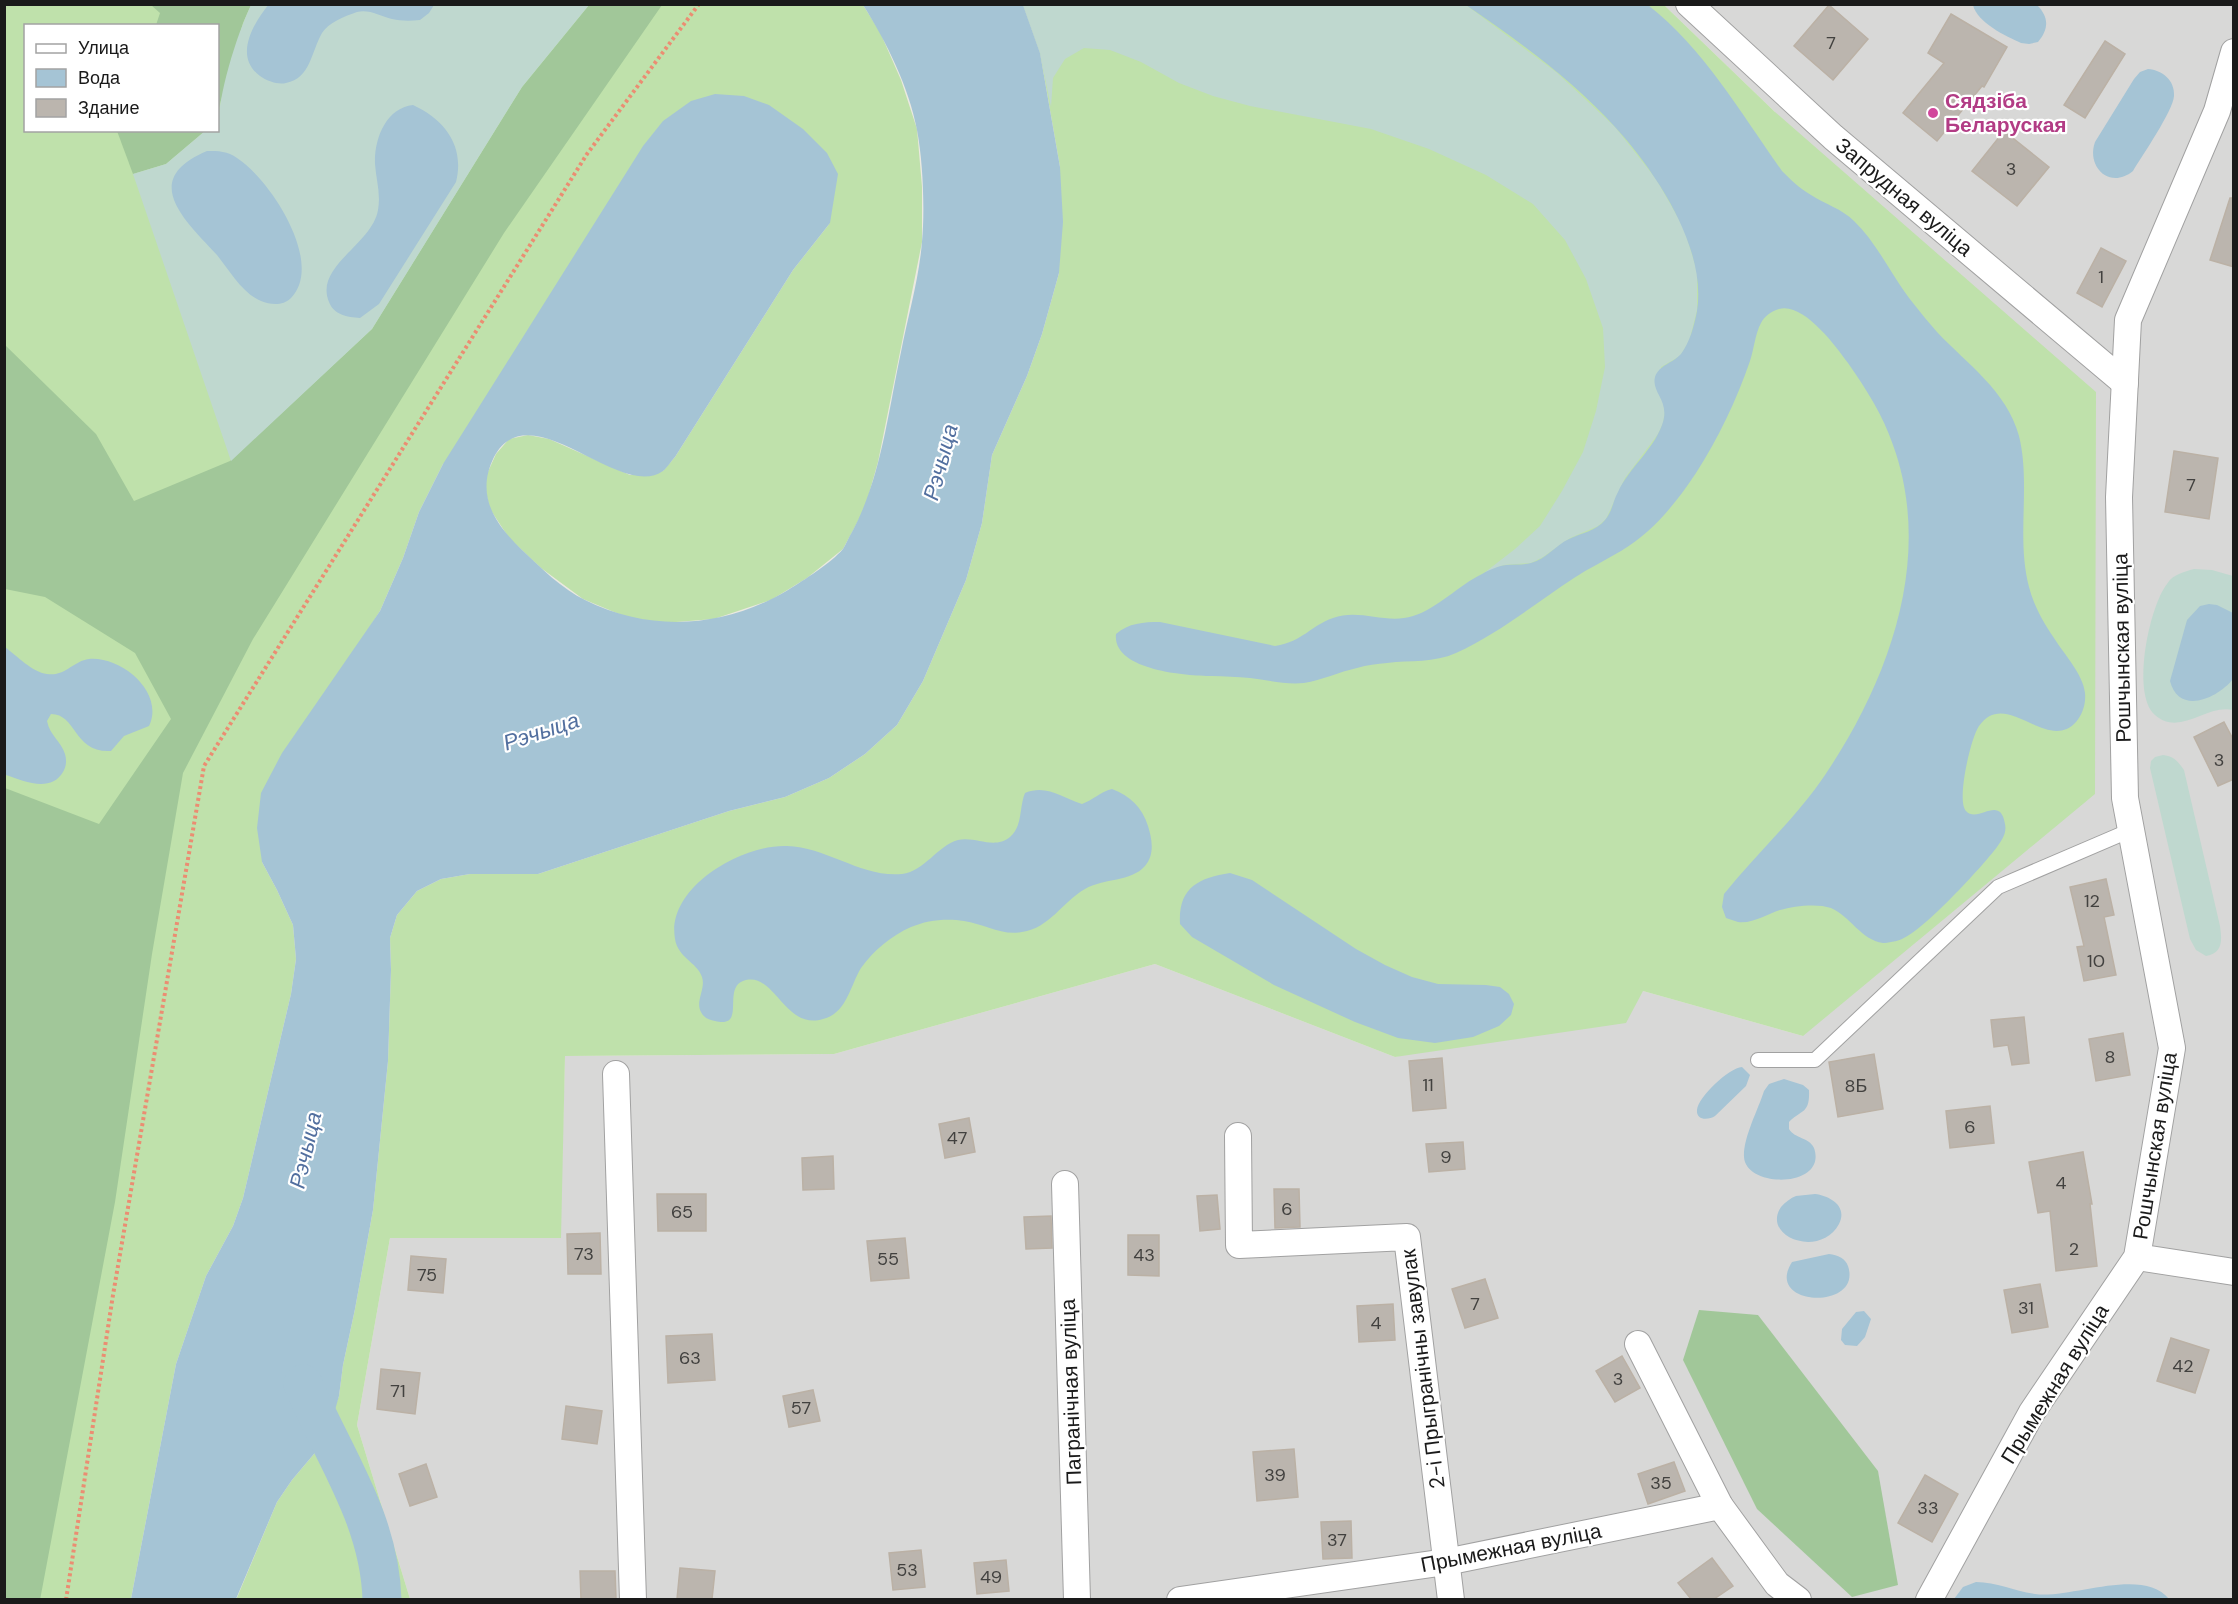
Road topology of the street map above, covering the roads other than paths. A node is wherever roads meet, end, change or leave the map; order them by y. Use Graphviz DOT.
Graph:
graph roads {
  1 [pos="1689,4"];
  2 [pos="2234,52"];
  3 [pos="2125,383"];
  4 [pos="2131,830"];
  5 [pos="1758,1060"];
  6 [pos="616,1074"];
  7 [pos="1238,1136"];
  8 [pos="1065,1184"];
  9 [pos="2137,1257"];
  10 [pos="2234,1272"];
  11 [pos="1638,1344"];
  12 [pos="1720,1506"];
  13 [pos="1446,1562"];
  14 [pos="633,1599"];
  15 [pos="1077,1599"];
  16 [pos="1180,1599"];
  17 [pos="1451,1599"];
  18 [pos="1798,1599"];
  19 [pos="1929,1599"];
  1 -- 3 [label="street, Запрудная вуліца"];
  2 -- 3 [label="street, Рошчынская вуліца"];
  3 -- 4 [label="street, Рошчынская вуліца"];
  4 -- 5 [label="lane"];
  4 -- 9 [label="street, Рошчынская вуліца"];
  6 -- 14 [label="street"];
  7 -- 13 [label="street, 2-і Прыгранічны завулак"];
  8 -- 15 [label="street, Пагранічная вуліца"];
  9 -- 10 [label="street"];
  9 -- 19 [label="street, Прымежная вуліца"];
  11 -- 12 [label="street"];
  12 -- 13 [label="street, Прымежная вуліца"];
  12 -- 18 [label="street"];
  13 -- 16 [label="street, Прымежная вуліца"];
  13 -- 17 [label="street"];
}
